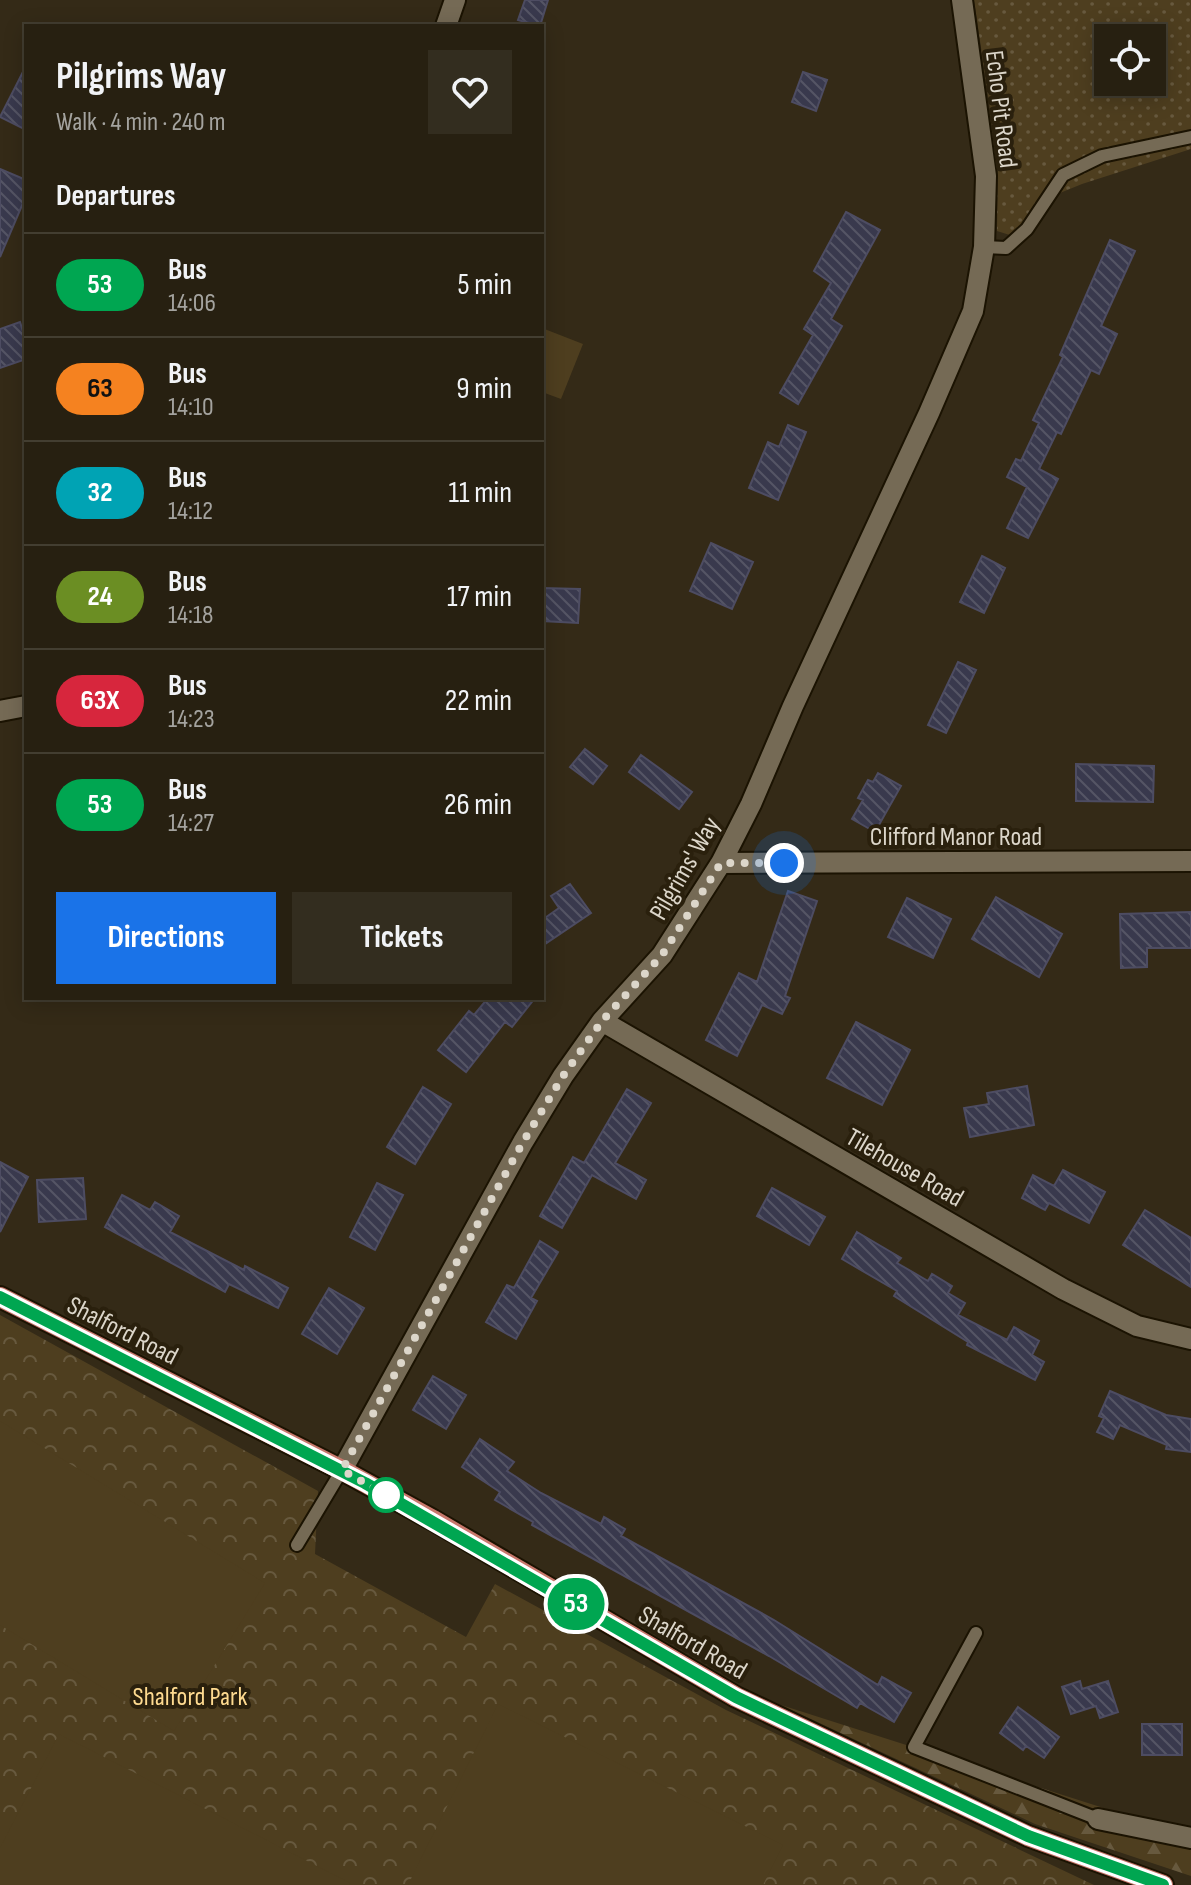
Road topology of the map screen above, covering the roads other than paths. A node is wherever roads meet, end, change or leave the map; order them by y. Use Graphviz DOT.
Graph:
graph roads {
  1 [pos="455,0"];
  2 [pos="962,0"];
  3 [pos="447,24"];
  4 [pos="1174,125"];
  5 [pos="1191,137"];
  6 [pos="1177,140"];
  7 [pos="984,247"];
  8 [pos="24,706"];
  9 [pos="0,711"];
  10 [pos="1191,861"];
  11 [pos="721,863"];
  12 [pos="602,1021"];
  13 [pos="0,1297"];
  14 [pos="1191,1339"];
  15 [pos="342,1470"];
  16 [pos="297,1545"];
  17 [pos="976,1633"];
  18 [pos="1098,1819"];
  19 [pos="1191,1838"];
  20 [pos="1163,1885"];
  1 -- 3 [label="street"];
  2 -- 7 [label="street, Echo Pit Road"];
  4 -- 6 [label="lane"];
  5 -- 6 [label="lane"];
  6 -- 7 [label="lane"];
  7 -- 11 [label="street, Pilgrims' Way"];
  8 -- 9 [label="street"];
  10 -- 11 [label="street, Clifford Manor Road"];
  11 -- 12 [label="street, Pilgrims' Way"];
  12 -- 14 [label="street, Tilehouse Road"];
  12 -- 15 [label="street, Pilgrims' Way"];
  13 -- 15 [label="main road, Shalford Road"];
  15 -- 16 [label="lane"];
  15 -- 20 [label="main road, Shalford Road"];
  17 -- 18 [label="lane"];
  18 -- 19 [label="street"];
}
